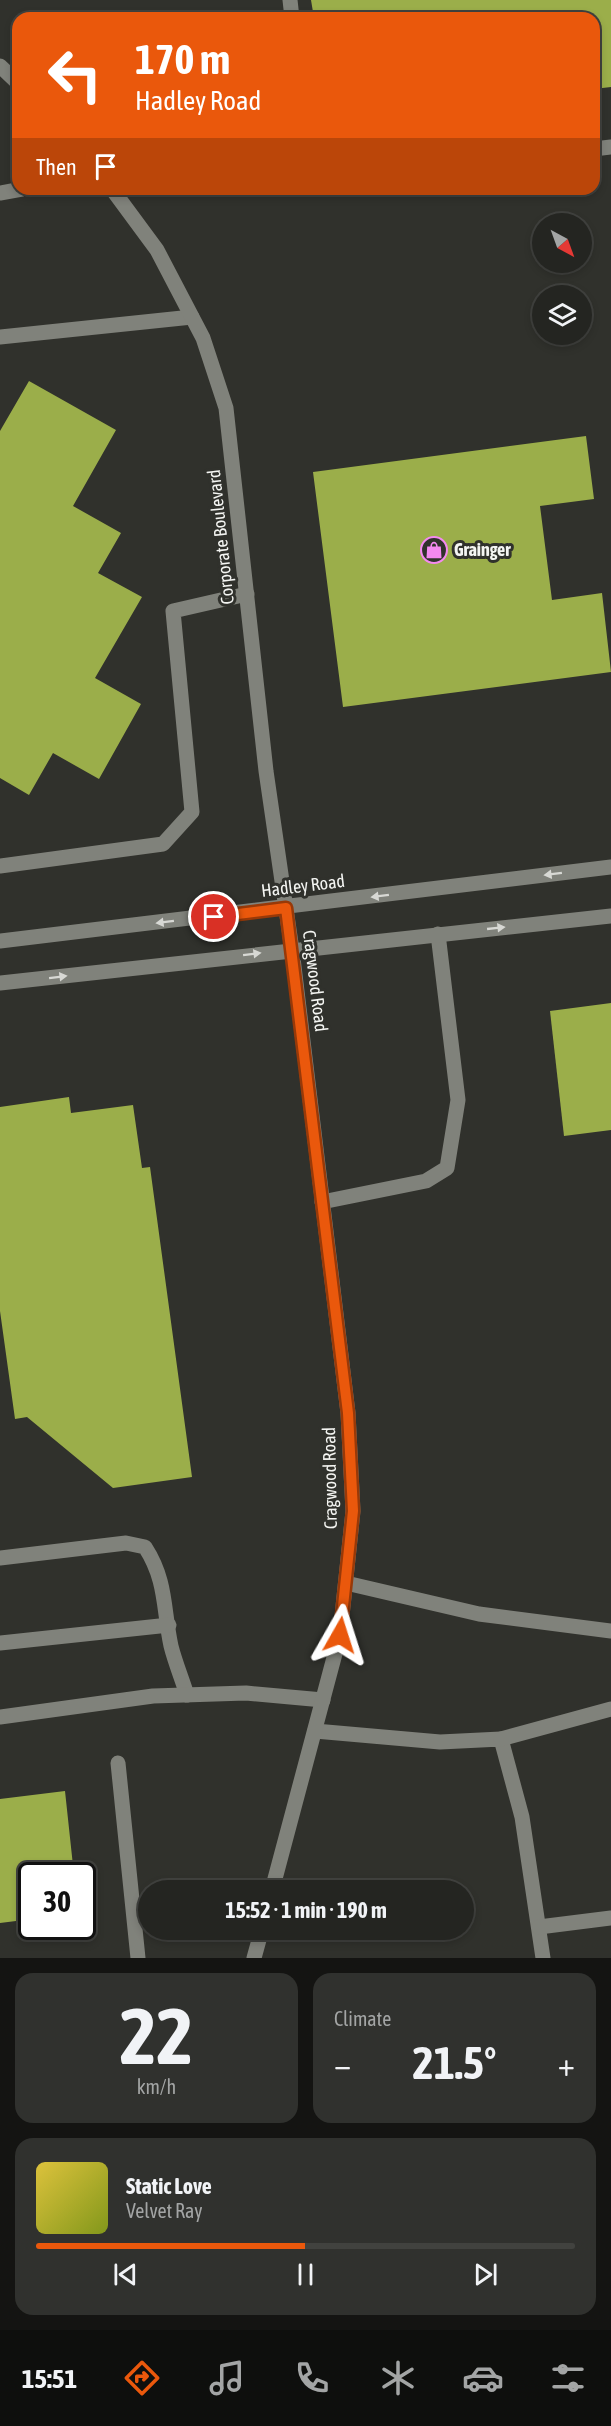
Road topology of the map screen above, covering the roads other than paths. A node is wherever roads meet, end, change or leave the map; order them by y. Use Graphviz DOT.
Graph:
graph roads {
  1 [pos="0,66"];
  2 [pos="12,77"];
  3 [pos="116,195"];
  4 [pos="192,317"];
  5 [pos="0,337"];
  6 [pos="247,594"];
  7 [pos="0,866"];
  8 [pos="611,867"];
  9 [pos="286,908"];
  10 [pos="611,916"];
  11 [pos="438,934"];
  12 [pos="0,941"];
  13 [pos="292,950"];
  14 [pos="0,983"];
  15 [pos="322,1202"];
  16 [pos="0,1558"];
  17 [pos="346,1583"];
  18 [pos="169,1625"];
  19 [pos="611,1631"];
  20 [pos="0,1643"];
  21 [pos="187,1695"];
  22 [pos="323,1700"];
  23 [pos="611,1709"];
  24 [pos="0,1717"];
  25 [pos="315,1731"];
  26 [pos="501,1739"];
  27 [pos="118,1763"];
  28 [pos="275,1880"];
  29 [pos="611,1918"];
  30 [pos="539,1927"];
  31 [pos="259,1940"];
  32 [pos="138,1958"];
  33 [pos="254,1958"];
  34 [pos="543,1958"];
  1 -- 2 [label="street"];
  3 -- 4 [label="street, Corporate Boulevard"];
  4 -- 5 [label="street"];
  4 -- 6 [label="street, Corporate Boulevard"];
  6 -- 7 [label="street"];
  6 -- 9 [label="street, Corporate Boulevard"];
  8 -- 9 [label="street, Hadley Road, one-way"];
  9 -- 12 [label="street, Hadley Road, one-way"];
  9 -- 13 [label="street, Cragwood Road"];
  11 -- 10 [label="street, one-way"];
  11 -- 13 [label="street"];
  11 -- 15 [label="street"];
  14 -- 13 [label="street, one-way"];
  13 -- 15 [label="street, Cragwood Road"];
  15 -- 17 [label="street, Cragwood Road"];
  16 -- 18 [label="street"];
  17 -- 19 [label="street"];
  17 -- 22 [label="street, Cragwood Road"];
  18 -- 20 [label="street"];
  18 -- 21 [label="street"];
  21 -- 22 [label="street"];
  21 -- 24 [label="street"];
  22 -- 25 [label="street, Cragwood Road"];
  23 -- 26 [label="street"];
  25 -- 26 [label="street"];
  25 -- 28 [label="street, Cragwood Road"];
  26 -- 30 [label="street"];
  27 -- 32 [label="street"];
  29 -- 30 [label="street"];
  30 -- 34 [label="street"];
  31 -- 33 [label="street"];
}
